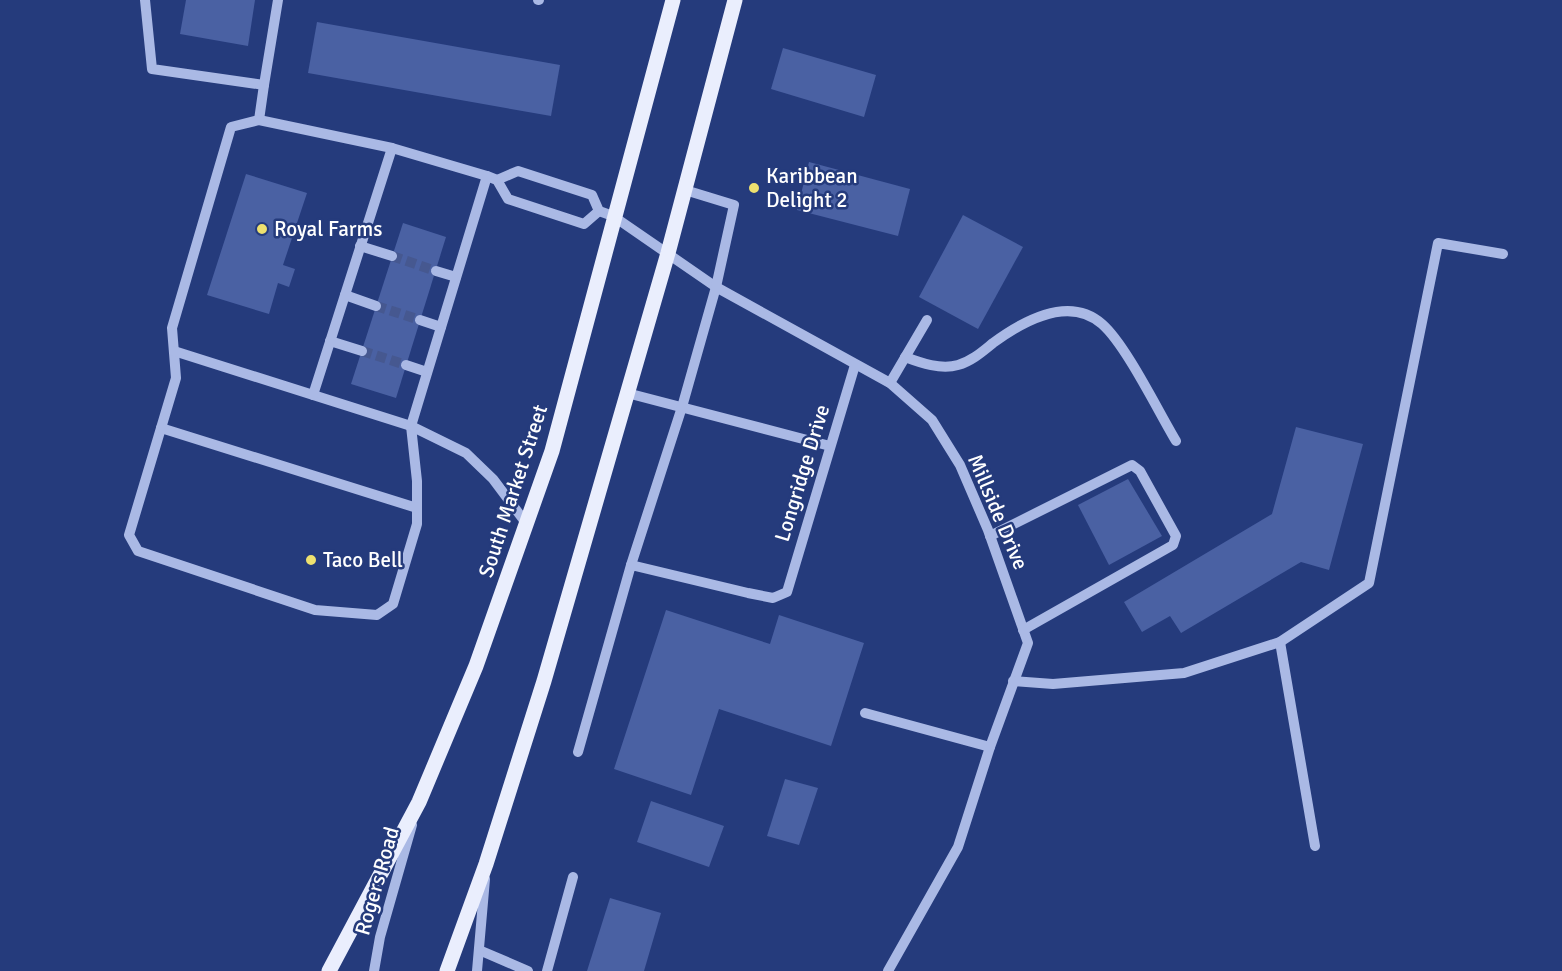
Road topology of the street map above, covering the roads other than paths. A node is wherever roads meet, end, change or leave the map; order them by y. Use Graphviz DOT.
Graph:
graph roads {
  1 [pos="145,0"];
  2 [pos="278,0"];
  3 [pos="673,0"];
  4 [pos="735,0"];
  5 [pos="264,85"];
  6 [pos="260,120"];
  7 [pos="392,148"];
  8 [pos="492,178"];
  9 [pos="685,190"];
  10 [pos="606,214"];
  11 [pos="360,246"];
  12 [pos="668,253"];
  13 [pos="1503,254"];
  14 [pos="392,256"];
  15 [pos="436,270"];
  16 [pos="456,277"];
  17 [pos="716,287"];
  18 [pos="345,296"];
  19 [pos="376,306"];
  20 [pos="420,320"];
  21 [pos="927,320"];
  22 [pos="441,327"];
  23 [pos="330,341"];
  24 [pos="174,351"];
  25 [pos="362,351"];
  26 [pos="904,357"];
  27 [pos="406,365"];
  28 [pos="855,365"];
  29 [pos="428,372"];
  30 [pos="890,382"];
  31 [pos="627,393"];
  32 [pos="313,395"];
  33 [pos="682,407"];
  34 [pos="411,426"];
  35 [pos="161,428"];
  36 [pos="1176,441"];
  37 [pos="830,446"];
  38 [pos="417,508"];
  39 [pos="526,523"];
  40 [pos="990,536"];
  41 [pos="631,566"];
  42 [pos="1023,630"];
  43 [pos="1280,642"];
  44 [pos="1013,681"];
  45 [pos="865,713"];
  46 [pos="990,747"];
  47 [pos="578,752"];
  48 [pos="419,802"];
  49 [pos="1315,846"];
  50 [pos="486,864"];
  51 [pos="573,877"];
  52 [pos="479,950"];
  53 [pos="329,971"];
  54 [pos="374,971"];
  55 [pos="447,971"];
  56 [pos="477,971"];
  57 [pos="528,971"];
  58 [pos="547,971"];
  59 [pos="888,971"];
  1 -- 5 [label="street"];
  2 -- 5 [label="street"];
  3 -- 10 [label="main road, South Market Street"];
  4 -- 9 [label="main road"];
  5 -- 6 [label="street"];
  6 -- 7 [label="street"];
  6 -- 24 [label="street"];
  7 -- 8 [label="street"];
  7 -- 11 [label="street"];
  8 -- 10 [label="street, Millside Drive"];
  8 -- 10 [label="street"];
  8 -- 16 [label="street"];
  9 -- 12 [label="main road"];
  9 -- 17 [label="street"];
  10 -- 12 [label="street, Millside Drive"];
  10 -- 39 [label="main road, South Market Street"];
  11 -- 14 [label="street"];
  11 -- 18 [label="street"];
  12 -- 17 [label="street, Millside Drive"];
  12 -- 31 [label="main road"];
  13 -- 43 [label="street"];
  15 -- 16 [label="street"];
  16 -- 22 [label="street"];
  17 -- 28 [label="street, Millside Drive"];
  17 -- 33 [label="street"];
  18 -- 19 [label="street"];
  18 -- 23 [label="street"];
  20 -- 22 [label="street"];
  21 -- 26 [label="street"];
  22 -- 29 [label="street"];
  23 -- 25 [label="street"];
  23 -- 32 [label="street"];
  24 -- 32 [label="street"];
  24 -- 35 [label="street"];
  26 -- 30 [label="street"];
  26 -- 36 [label="street"];
  27 -- 29 [label="street"];
  28 -- 30 [label="street, Millside Drive"];
  28 -- 37 [label="street, Longridge Drive"];
  29 -- 34 [label="street"];
  30 -- 40 [label="street, Millside Drive"];
  31 -- 33 [label="street"];
  31 -- 50 [label="main road"];
  32 -- 34 [label="street"];
  33 -- 37 [label="street"];
  33 -- 41 [label="street"];
  34 -- 38 [label="street"];
  34 -- 39 [label="street"];
  35 -- 38 [label="street"];
  35 -- 38 [label="street"];
  37 -- 41 [label="street, Longridge Drive"];
  39 -- 48 [label="main road, South Market Street"];
  40 -- 42 [label="street, Millside Drive"];
  40 -- 42 [label="street"];
  41 -- 47 [label="street"];
  42 -- 44 [label="street, Millside Drive"];
  43 -- 44 [label="street"];
  43 -- 49 [label="street"];
  44 -- 46 [label="street, Millside Drive"];
  45 -- 46 [label="street"];
  46 -- 59 [label="street, Millside Drive"];
  48 -- 53 [label="main road, South Market Street"];
  48 -- 54 [label="street, Rogers Road"];
  50 -- 52 [label="street"];
  50 -- 55 [label="main road"];
  51 -- 58 [label="street"];
  52 -- 56 [label="street"];
  52 -- 57 [label="street"];
}
